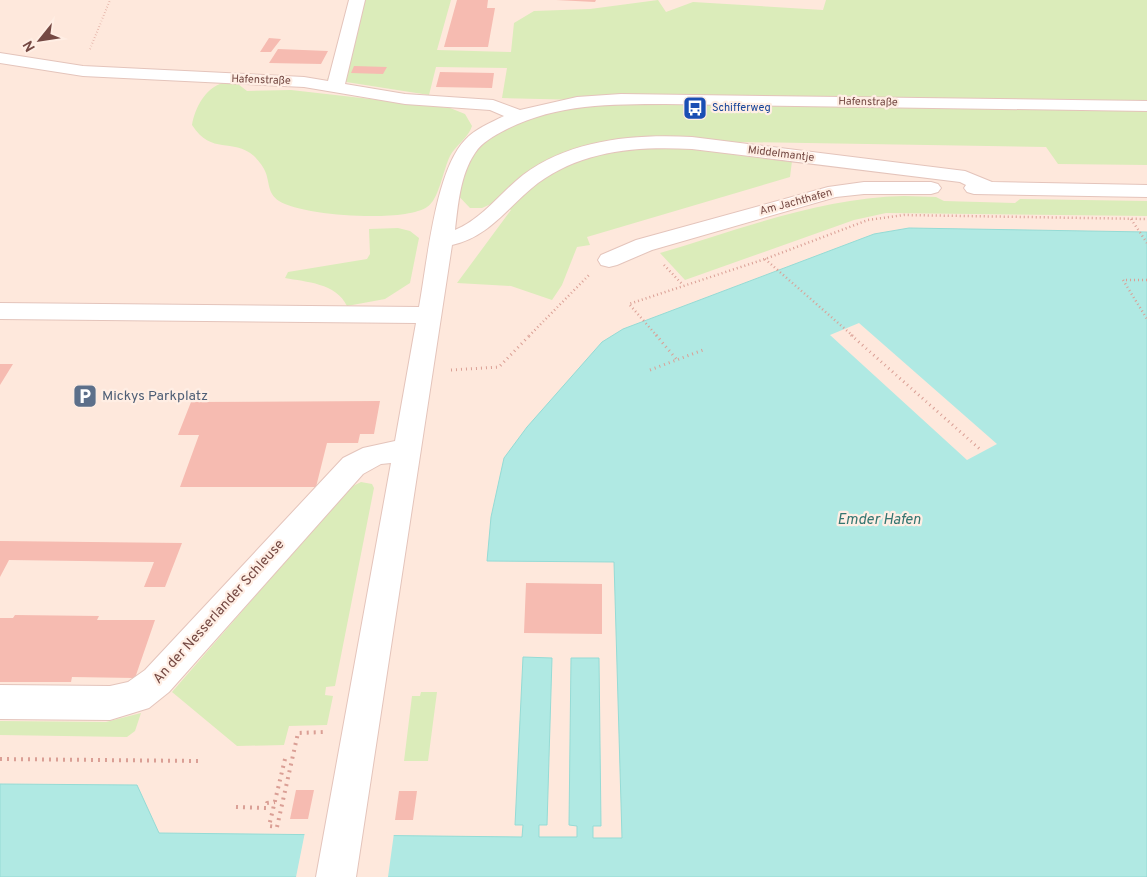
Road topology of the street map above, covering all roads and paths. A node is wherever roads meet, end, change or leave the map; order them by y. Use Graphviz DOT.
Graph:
graph roads {
  1 [pos="110,0"];
  2 [pos="357,0"];
  3 [pos="0,58"];
  4 [pos="83,71"];
  5 [pos="334,87"];
  6 [pos="1147,106"];
  7 [pos="519,116"];
  8 [pos="990,189"];
  9 [pos="1147,191"];
  10 [pos="1131,219"];
  11 [pos="1147,219"];
  12 [pos="441,240"];
  13 [pos="1147,243"];
  14 [pos="765,258"];
  15 [pos="609,260"];
  16 [pos="665,267"];
  17 [pos="1147,280"];
  18 [pos="682,285"];
  19 [pos="0,311"];
  20 [pos="429,315"];
  21 [pos="1147,319"];
  22 [pos="703,350"];
  23 [pos="677,360"];
  24 [pos="445,370"];
  25 [pos="650,370"];
  26 [pos="408,452"];
  27 [pos="982,452"];
  28 [pos="0,702"];
  29 [pos="326,732"];
  30 [pos="0,759"];
  31 [pos="285,759"];
  32 [pos="199,761"];
  33 [pos="274,805"];
  34 [pos="236,807"];
  35 [pos="336,877"];
  1 -- 4 [label="path"];
  2 -- 5 [label="street"];
  3 -- 4 [label="street, Hafenstraße"];
  4 -- 5 [label="street, Hafenstraße"];
  5 -- 7 [label="street, Hafenstraße"];
  6 -- 7 [label="street, Hafenstraße"];
  7 -- 12 [label="street"];
  8 -- 9 [label="street, Middelmantje"];
  8 -- 12 [label="street, Middelmantje"];
  8 -- 15 [label="street, Am Jachthafen"];
  10 -- 11 [label="path"];
  10 -- 13 [label="path"];
  10 -- 14 [label="path"];
  12 -- 20 [label="street"];
  14 -- 18 [label="path"];
  14 -- 27 [label="path"];
  15 -- 24 [label="path"];
  16 -- 18 [label="path"];
  17 -- 21 [label="path"];
  18 -- 23 [label="path"];
  19 -- 20 [label="street"];
  20 -- 26 [label="street"];
  22 -- 23 [label="path"];
  23 -- 25 [label="path"];
  26 -- 28 [label="street, An der Nesserlander Schleuse"];
  26 -- 35 [label="street"];
  29 -- 33 [label="path"];
  30 -- 32 [label="path"];
  31 -- 33 [label="path"];
  33 -- 34 [label="path"];
}
